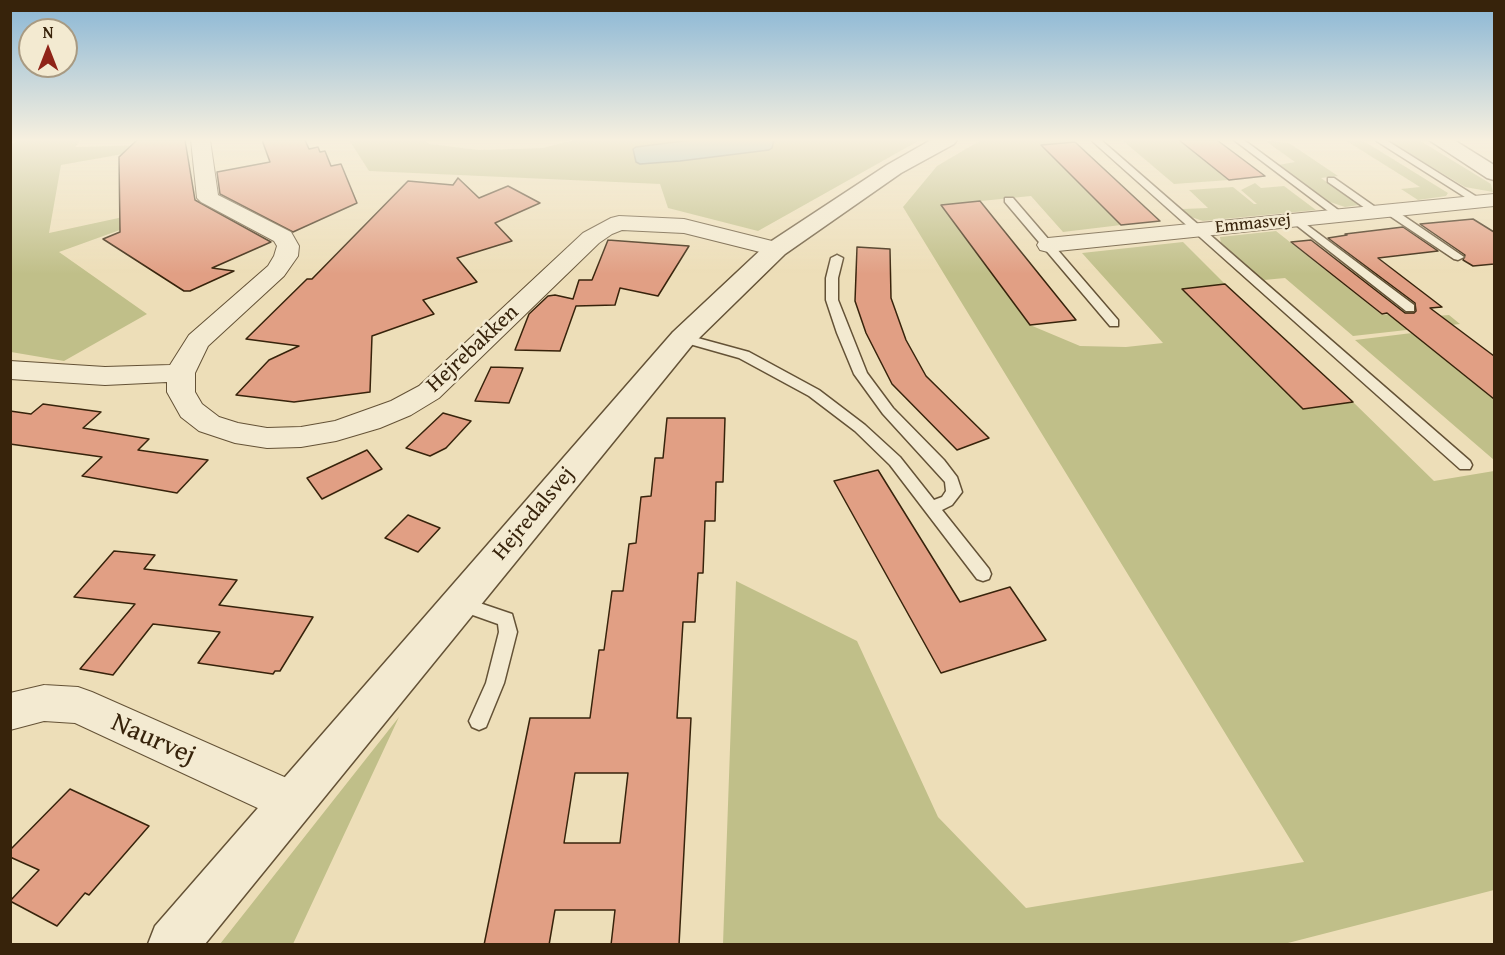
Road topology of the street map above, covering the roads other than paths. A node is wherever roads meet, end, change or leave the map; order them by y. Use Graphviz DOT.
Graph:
graph roads {
  1 [pos="206,185"];
  2 [pos="871,185"];
  3 [pos="1146,185"];
  4 [pos="1299,185"];
  5 [pos="1339,185"];
  6 [pos="1458,185"];
  7 [pos="1009,200"];
  8 [pos="1487,201"];
  9 [pos="1382,211"];
  10 [pos="1340,214"];
  11 [pos="1295,219"];
  12 [pos="1198,230"];
  13 [pos="1048,245"];
  14 [pos="776,249"];
  15 [pos="1458,257"];
  16 [pos="837,258"];
  17 [pos="1410,308"];
  18 [pos="1114,322"];
  19 [pos="683,338"];
  20 [pos="10,369"];
  21 [pos="181,373"];
  22 [pos="1465,465"];
  23 [pos="932,508"];
  24 [pos="982,574"];
  25 [pos="459,603"];
  26 [pos="10,712"];
  27 [pos="479,721"];
  28 [pos="292,802"];
  29 [pos="173,945"];
  1 -- 21 [label="street"];
  2 -- 14 [label="street, Hejredalsvej"];
  3 -- 12 [label="lane"];
  4 -- 10 [label="lane"];
  5 -- 9 [label="lane"];
  6 -- 8 [label="lane"];
  7 -- 13 [label="lane"];
  8 -- 9 [label="street, Emmasvej"];
  9 -- 10 [label="street, Emmasvej"];
  9 -- 15 [label="lane"];
  10 -- 11 [label="street, Emmasvej"];
  11 -- 12 [label="street, Emmasvej"];
  11 -- 17 [label="lane"];
  12 -- 13 [label="street, Emmasvej"];
  12 -- 22 [label="lane"];
  13 -- 18 [label="lane"];
  14 -- 19 [label="street, Hejredalsvej"];
  14 -- 21 [label="street, Hejrebakken"];
  16 -- 23 [label="lane"];
  19 -- 23 [label="lane"];
  19 -- 25 [label="street, Hejredalsvej"];
  20 -- 21 [label="street"];
  23 -- 24 [label="lane"];
  25 -- 27 [label="lane"];
  25 -- 28 [label="street, Hejredalsvej"];
  26 -- 28 [label="street, Naurvej"];
  28 -- 29 [label="street, Hejredalsvej"];
}
